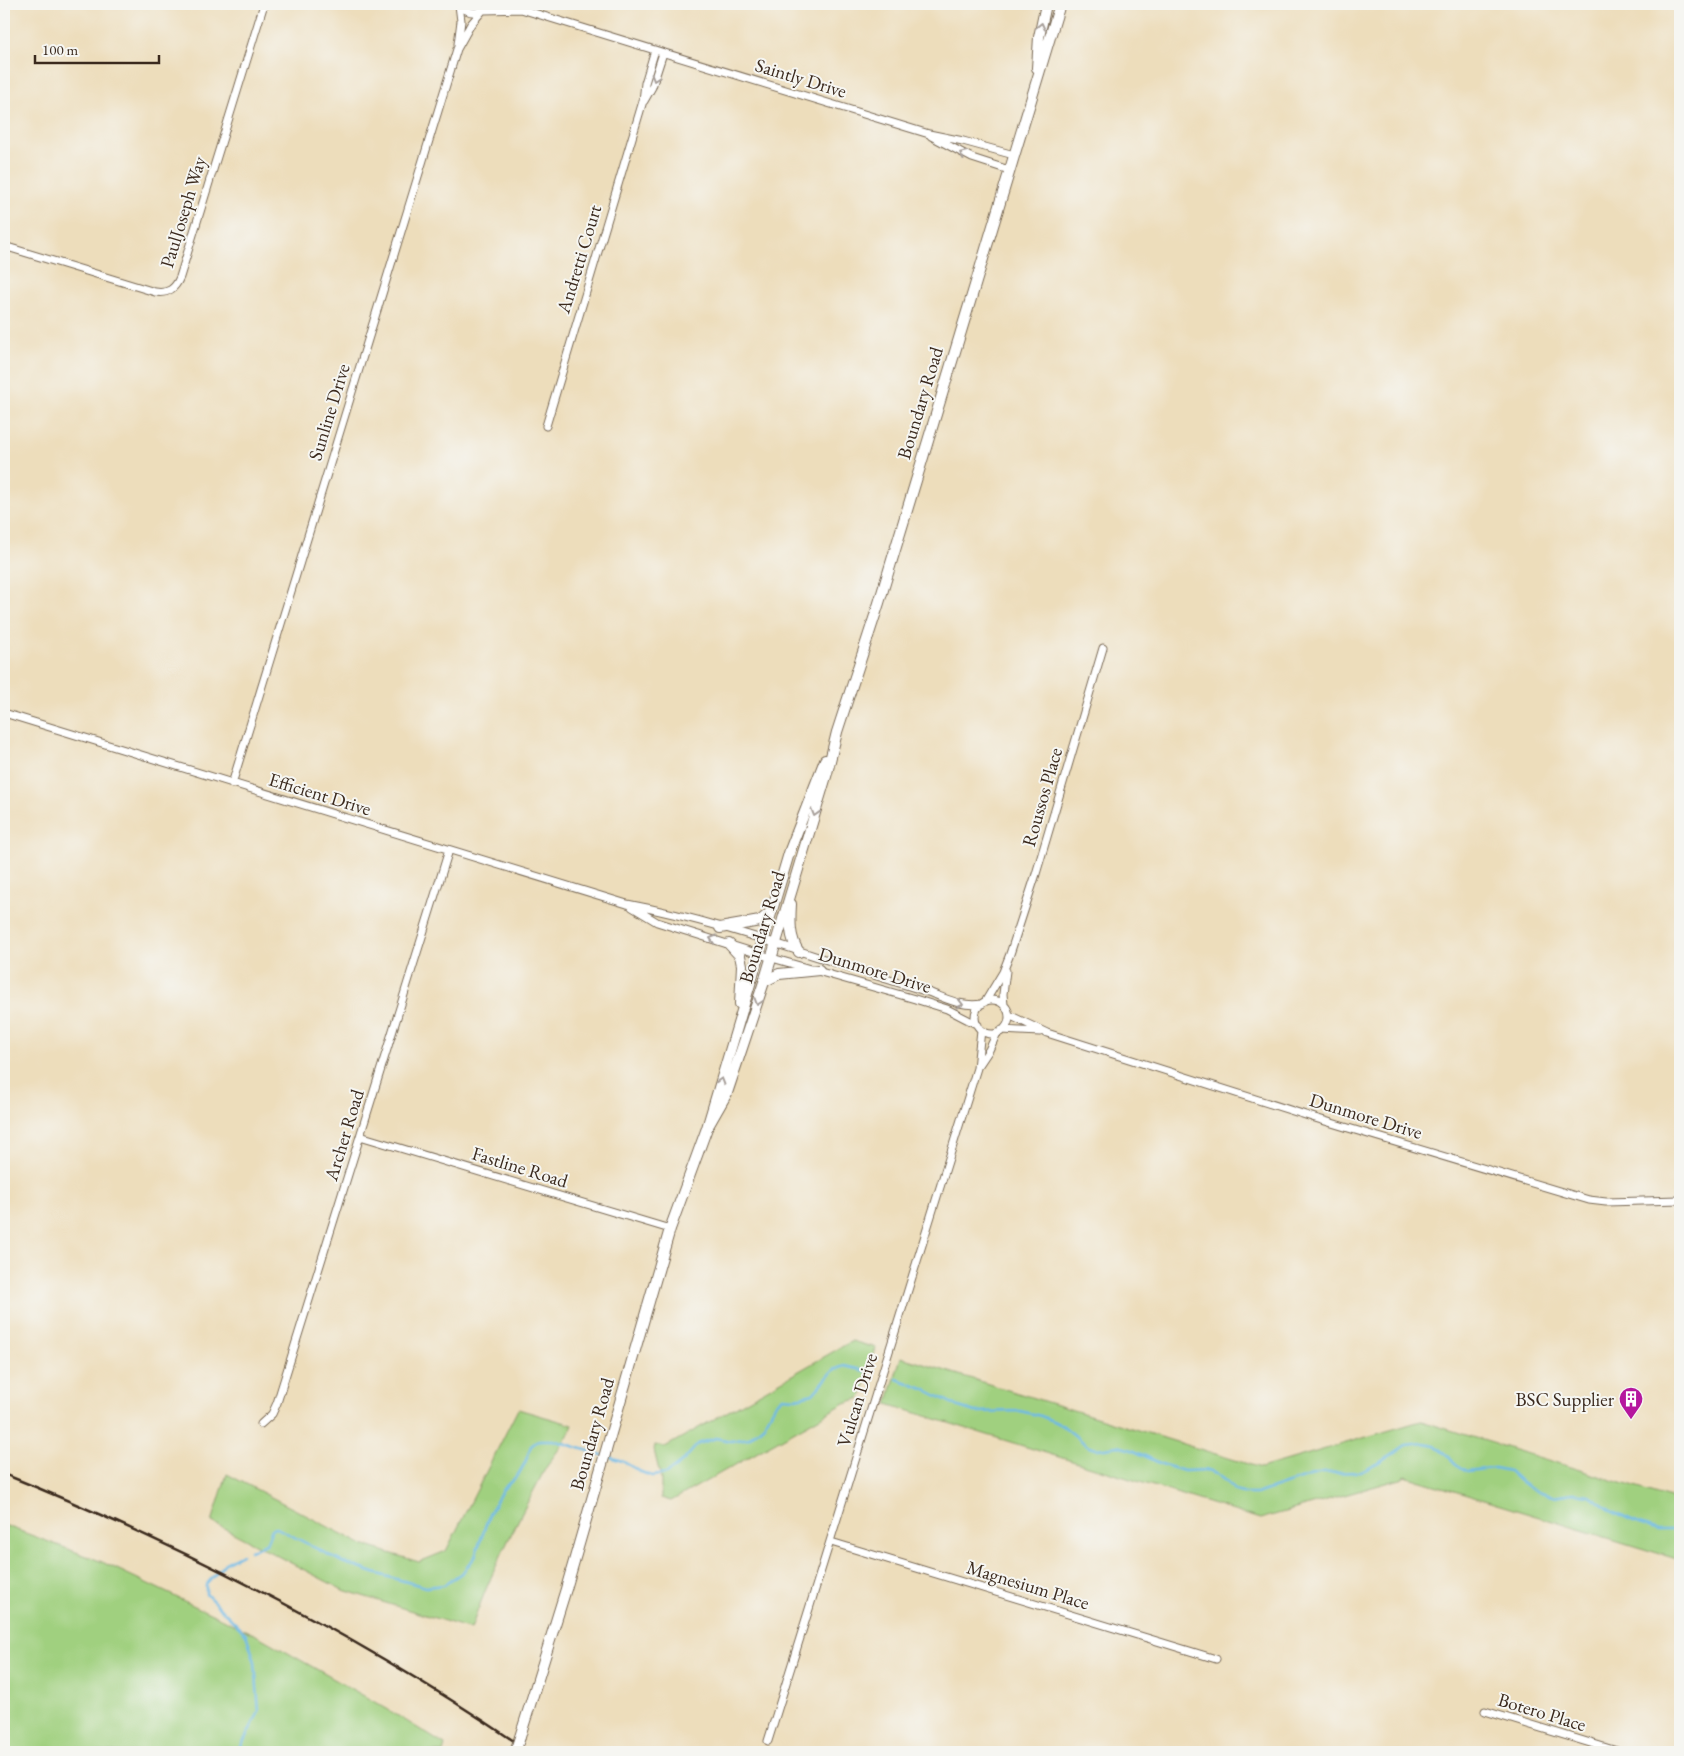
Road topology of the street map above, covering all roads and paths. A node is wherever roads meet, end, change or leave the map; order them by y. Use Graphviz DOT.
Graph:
graph roads {
  1 [pos="264,4"];
  2 [pos="459,4"];
  3 [pos="490,4"];
  4 [pos="513,4"];
  5 [pos="1046,4"];
  6 [pos="1060,4"];
  7 [pos="521,9"];
  8 [pos="483,10"];
  9 [pos="457,49"];
  10 [pos="655,50"];
  11 [pos="663,52"];
  12 [pos="1035,84"];
  13 [pos="643,101"];
  14 [pos="929,134"];
  15 [pos="1014,155"];
  16 [pos="1009,170"];
  17 [pos="4,246"];
  18 [pos="546,426"];
  19 [pos="1103,648"];
  20 [pos="4,713"];
  21 [pos="837,732"];
  22 [pos="232,784"];
  23 [pos="449,850"];
  24 [pos="793,883"];
  25 [pos="626,904"];
  26 [pos="772,911"];
  27 [pos="720,928"];
  28 [pos="764,941"];
  29 [pos="729,944"];
  30 [pos="775,944"];
  31 [pos="799,952"];
  32 [pos="760,954"];
  33 [pos="1010,954"];
  34 [pos="772,958"];
  35 [pos="819,970"];
  36 [pos="765,981"];
  37 [pos="984,1003"];
  38 [pos="1004,1005"];
  39 [pos="1009,1015"];
  40 [pos="738,1025"];
  41 [pos="980,1028"];
  42 [pos="1000,1032"];
  43 [pos="1047,1033"];
  44 [pos="977,1068"];
  45 [pos="707,1128"];
  46 [pos="360,1136"];
  47 [pos="1680,1200"];
  48 [pos="670,1229"];
  49 [pos="261,1424"];
  50 [pos="831,1542"];
  51 [pos="1216,1659"];
  52 [pos="1484,1711"];
  53 [pos="768,1741"];
  54 [pos="515,1752"];
  55 [pos="1620,1752"];
  1 -- 17 [label="street, PaulJoseph Way"];
  2 -- 8 [label="street, Saintly Drive"];
  2 -- 9 [label="street, Sunline Drive"];
  3 -- 8 [label="street, Sunline Drive"];
  4 -- 7 [label="street, Saintly Drive"];
  12 -- 5 [label="main road, Boundary Road, one-way"];
  6 -- 12 [label="main road, Boundary Road"];
  7 -- 8 [label="street, Saintly Drive"];
  7 -- 10 [label="street, Saintly Drive"];
  8 -- 9 [label="street, Sunline Drive"];
  9 -- 22 [label="street, Sunline Drive"];
  10 -- 11 [label="street, Saintly Drive"];
  10 -- 13 [label="street"];
  11 -- 13 [label="street, one-way"];
  11 -- 14 [label="street, Saintly Drive"];
  12 -- 15 [label="main road, Boundary Road"];
  13 -- 18 [label="street, Andretti Court"];
  14 -- 15 [label="street, Saintly Drive"];
  16 -- 14 [label="street, Saintly Drive, one-way"];
  15 -- 16 [label="main road, Boundary Road"];
  16 -- 21 [label="main road, Boundary Road"];
  19 -- 33 [label="street, Roussos Place"];
  20 -- 22 [label="street, Efficient Drive"];
  21 -- 24 [label="main road, Boundary Road, one-way"];
  21 -- 26 [label="main road, Boundary Road"];
  22 -- 23 [label="street, Efficient Drive"];
  23 -- 25 [label="street, Efficient Drive"];
  23 -- 46 [label="street, Archer Road"];
  24 -- 30 [label="main road, Boundary Road"];
  24 -- 31 [label="main road"];
  25 -- 27 [label="street, Efficient Drive"];
  29 -- 25 [label="street, Efficient Drive, one-way"];
  26 -- 27 [label="main road"];
  26 -- 28 [label="main road, Boundary Road"];
  27 -- 28 [label="street, Efficient Drive"];
  28 -- 30 [label="street, Dunmore Drive"];
  28 -- 32 [label="main road, Boundary Road"];
  29 -- 32 [label="street, Efficient Drive"];
  29 -- 40 [label="main road"];
  30 -- 31 [label="street, Dunmore Drive"];
  30 -- 34 [label="main road, Boundary Road"];
  31 -- 37 [label="street, Dunmore Drive, one-way"];
  32 -- 34 [label="street, Dunmore Drive"];
  32 -- 40 [label="main road, Boundary Road"];
  33 -- 37 [label="street, Roussos Place"];
  33 -- 38 [label="street, Roussos Place"];
  34 -- 35 [label="street, Dunmore Drive"];
  34 -- 36 [label="main road, Boundary Road"];
  35 -- 36 [label="main road"];
  35 -- 41 [label="street, Dunmore Drive"];
  36 -- 45 [label="main road, Boundary Road, one-way"];
  37 -- 38 [label="street"];
  37 -- 41 [label="street"];
  38 -- 39 [label="street"];
  39 -- 42 [label="street"];
  39 -- 43 [label="street, Dunmore Drive"];
  45 -- 40 [label="main road, Boundary Road, one-way"];
  41 -- 42 [label="street"];
  41 -- 44 [label="street, Vulcan Drive"];
  42 -- 43 [label="street, Dunmore Drive"];
  42 -- 44 [label="street, Vulcan Drive"];
  43 -- 47 [label="street, Dunmore Drive"];
  44 -- 50 [label="street, Vulcan Drive"];
  45 -- 48 [label="main road, Boundary Road"];
  46 -- 48 [label="street, Fastline Road"];
  46 -- 49 [label="street, Archer Road"];
  48 -- 54 [label="main road, Boundary Road, bridge"];
  50 -- 51 [label="street, Magnesium Place"];
  50 -- 53 [label="street, Vulcan Drive"];
  52 -- 55 [label="street, Botero Place"];
}
